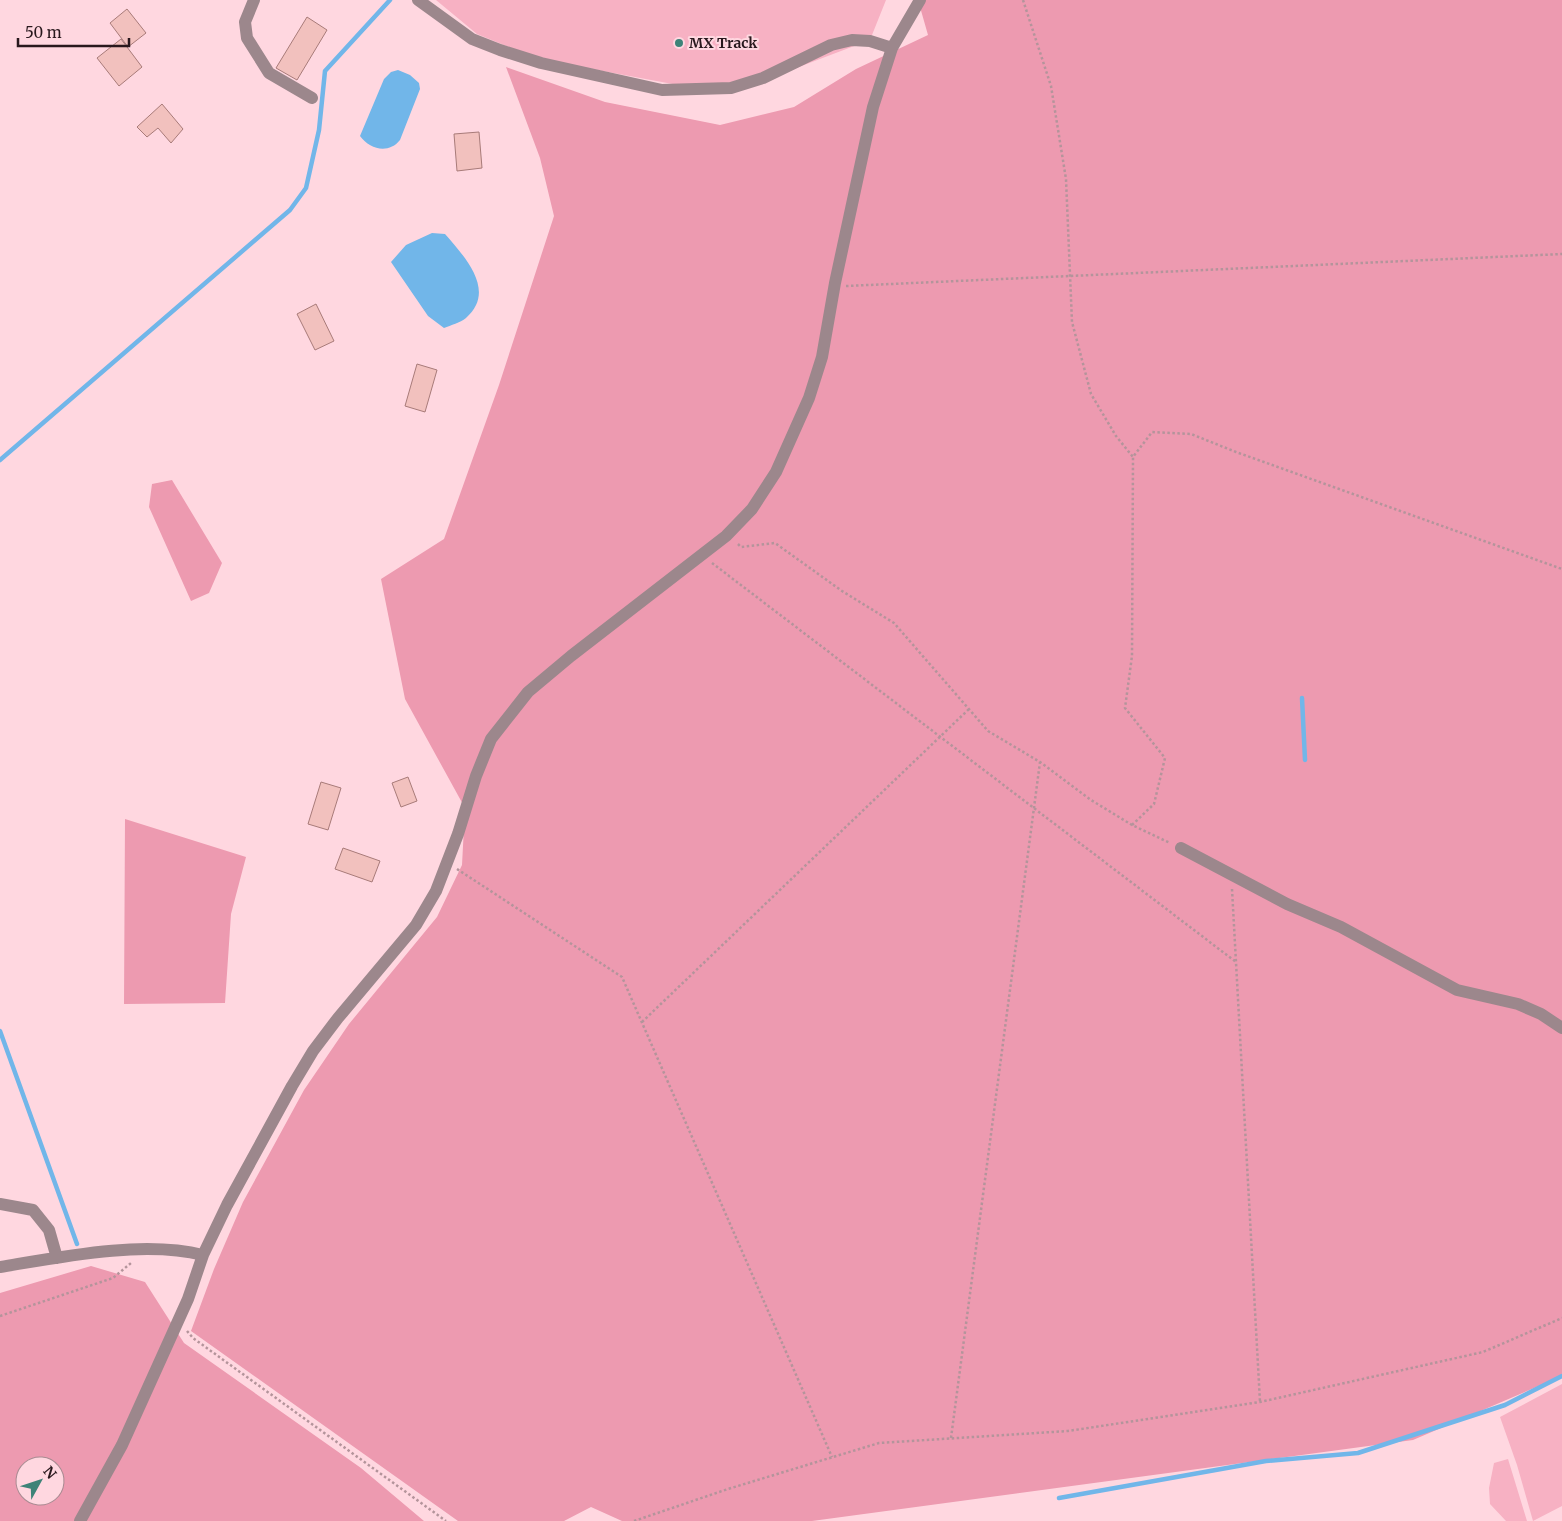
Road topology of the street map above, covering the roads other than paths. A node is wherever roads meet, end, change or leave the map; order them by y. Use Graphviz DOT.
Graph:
graph roads {
  1 [pos="254,0"];
  2 [pos="418,0"];
  3 [pos="920,0"];
  4 [pos="892,48"];
  5 [pos="312,98"];
  6 [pos="1181,848"];
  7 [pos="1562,1028"];
  8 [pos="0,1204"];
  9 [pos="203,1255"];
  10 [pos="57,1258"];
  11 [pos="0,1267"];
  12 [pos="80,1521"];
  1 -- 5 [label="street"];
  2 -- 4 [label="street"];
  3 -- 4 [label="street"];
  4 -- 9 [label="street"];
  6 -- 7 [label="street"];
  8 -- 10 [label="street"];
  9 -- 10 [label="street"];
  9 -- 12 [label="street"];
  10 -- 11 [label="street"];
}
